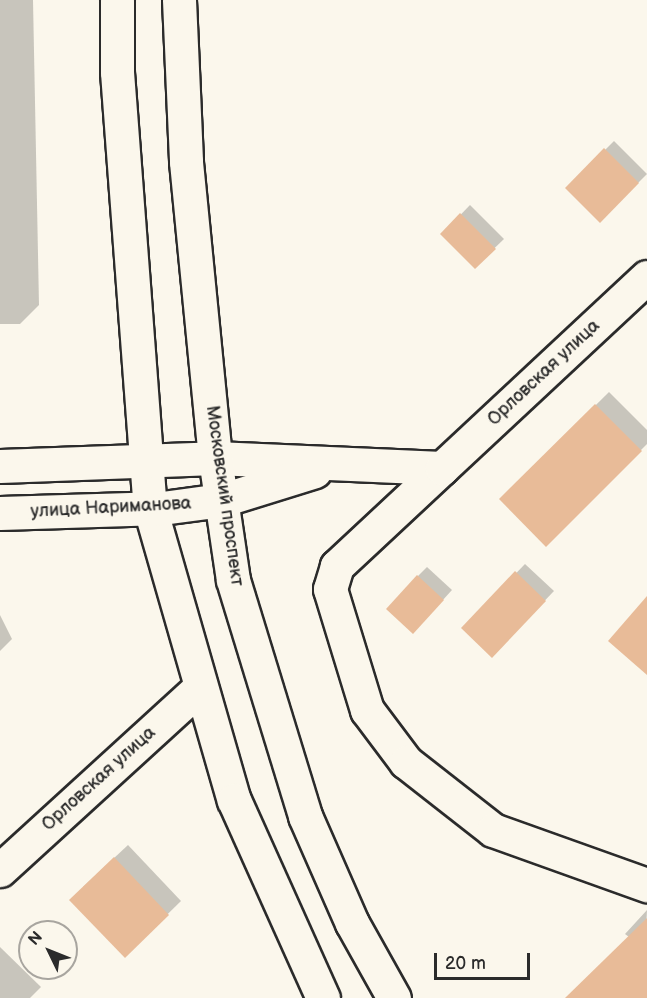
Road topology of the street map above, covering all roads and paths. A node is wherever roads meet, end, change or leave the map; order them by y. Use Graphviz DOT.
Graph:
graph roads {
  1 [pos="117,0"];
  2 [pos="179,0"];
  3 [pos="647,277"];
  4 [pos="215,458"];
  5 [pos="147,462"];
  6 [pos="0,466"];
  7 [pos="331,466"];
  8 [pos="442,468"];
  9 [pos="222,500"];
  10 [pos="150,508"];
  11 [pos="0,513"];
  12 [pos="198,689"];
  13 [pos="0,870"];
  14 [pos="647,885"];
  15 [pos="323,998"];
  16 [pos="394,998"];
  1 -- 5 [label="main road"];
  2 -- 4 [label="main road, Московский проспект"];
  3 -- 8 [label="main road, Орловская улица"];
  4 -- 5 [label="main road"];
  4 -- 7 [label="main road"];
  4 -- 9 [label="main road, Московский проспект"];
  5 -- 6 [label="main road"];
  5 -- 10 [label="main road"];
  7 -- 8 [label="main road"];
  7 -- 9 [label="main road, улица Нариманова"];
  8 -- 14 [label="main road, Орловская улица"];
  9 -- 10 [label="main road, улица Нариманова"];
  9 -- 16 [label="main road, Московский проспект"];
  10 -- 11 [label="main road, улица Нариманова"];
  10 -- 12 [label="main road"];
  12 -- 13 [label="main road, Орловская улица"];
  12 -- 15 [label="main road"];
}
